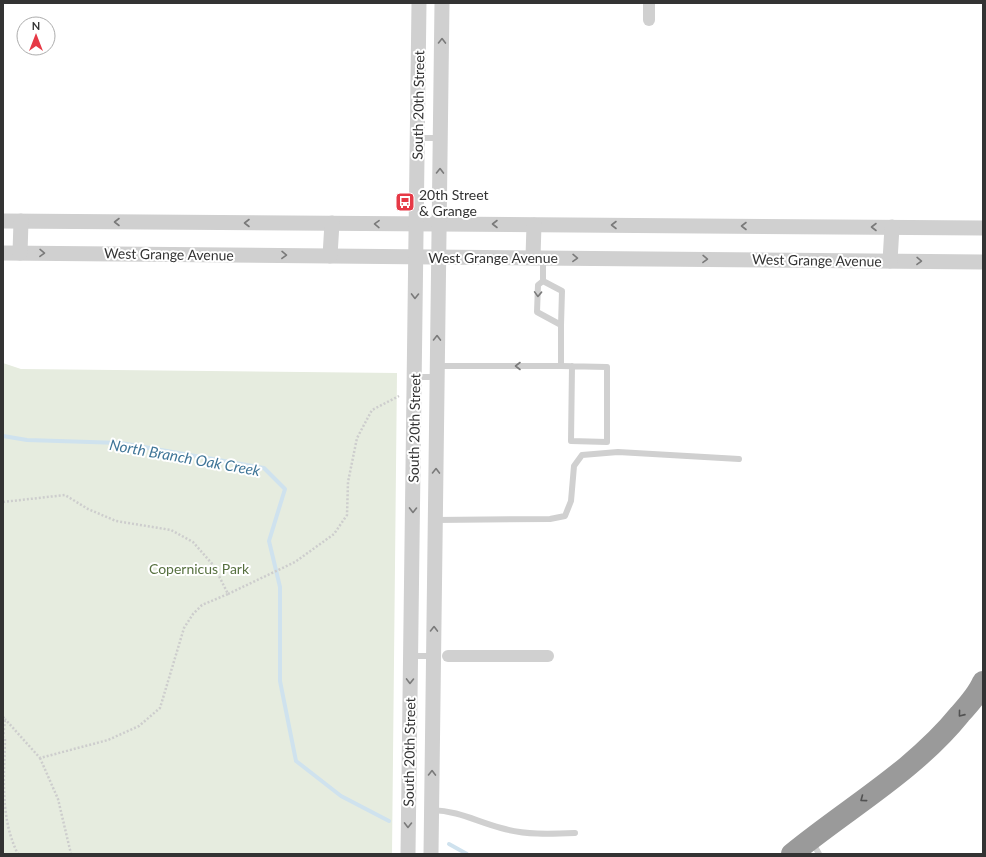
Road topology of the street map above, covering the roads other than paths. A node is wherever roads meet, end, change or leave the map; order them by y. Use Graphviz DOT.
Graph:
graph roads {
  1 [pos="419,3"];
  2 [pos="442,3"];
  3 [pos="649,3"];
  4 [pos="649,20"];
  5 [pos="417,138"];
  6 [pos="440,138"];
  7 [pos="3,221"];
  8 [pos="21,221"];
  9 [pos="332,223"];
  10 [pos="416,224"];
  11 [pos="439,224"];
  12 [pos="534,225"];
  13 [pos="892,227"];
  14 [pos="983,228"];
  15 [pos="3,252"];
  16 [pos="20,253"];
  17 [pos="330,256"];
  18 [pos="416,256"];
  19 [pos="438,256"];
  20 [pos="538,257"];
  21 [pos="890,261"];
  22 [pos="983,262"];
  23 [pos="543,282"];
  24 [pos="561,325"];
  25 [pos="561,366"];
  26 [pos="572,366"];
  27 [pos="437,372"];
  28 [pos="414,377"];
  29 [pos="739,459"];
  30 [pos="435,520"];
  31 [pos="411,656"];
  32 [pos="441,656"];
  33 [pos="548,656"];
  34 [pos="983,682"];
  35 [pos="432,810"];
  36 [pos="575,833"];
  37 [pos="815,846"];
  38 [pos="408,854"];
  39 [pos="431,854"];
  40 [pos="792,854"];
  1 -- 5 [label="street, South 20th Street"];
  6 -- 2 [label="street, South 20th Street, one-way"];
  3 -- 4 [label="street"];
  5 -- 6 [label="lane"];
  5 -- 10 [label="street, South 20th Street"];
  11 -- 6 [label="street, South 20th Street, one-way"];
  7 -- 8 [label="street"];
  9 -- 8 [label="street, one-way"];
  8 -- 16 [label="street"];
  10 -- 9 [label="street, one-way"];
  9 -- 17 [label="street"];
  10 -- 11 [label="street"];
  10 -- 18 [label="street, South 20th Street"];
  12 -- 11 [label="street, one-way"];
  11 -- 19 [label="street, South 20th Street"];
  13 -- 12 [label="street, one-way"];
  12 -- 20 [label="street"];
  13 -- 14 [label="street"];
  13 -- 21 [label="street"];
  15 -- 16 [label="street, West Grange Avenue"];
  16 -- 17 [label="street, West Grange Avenue, one-way"];
  17 -- 18 [label="street, West Grange Avenue"];
  18 -- 19 [label="street, West Grange Avenue"];
  18 -- 28 [label="street, South 20th Street, one-way"];
  19 -- 20 [label="street, West Grange Avenue"];
  27 -- 19 [label="street, South 20th Street, one-way"];
  20 -- 21 [label="street, West Grange Avenue, one-way"];
  20 -- 23 [label="lane"];
  21 -- 22 [label="street, West Grange Avenue, one-way"];
  23 -- 24 [label="lane"];
  23 -- 24 [label="lane, one-way"];
  24 -- 25 [label="lane"];
  25 -- 26 [label="lane"];
  25 -- 27 [label="lane, one-way"];
  26 -- 26 [label="lane"];
  27 -- 28 [label="lane"];
  30 -- 27 [label="street, South 20th Street, one-way"];
  28 -- 31 [label="street, South 20th Street, one-way"];
  29 -- 30 [label="lane"];
  32 -- 30 [label="street, South 20th Street, one-way"];
  31 -- 32 [label="lane"];
  31 -- 38 [label="street, South 20th Street, one-way"];
  32 -- 33 [label="street"];
  35 -- 32 [label="street, South 20th Street, one-way"];
  34 -- 37 [label="highway, one-way"];
  35 -- 36 [label="lane"];
  35 -- 39 [label="street, South 20th Street"];
  37 -- 40 [label="highway"];
}
